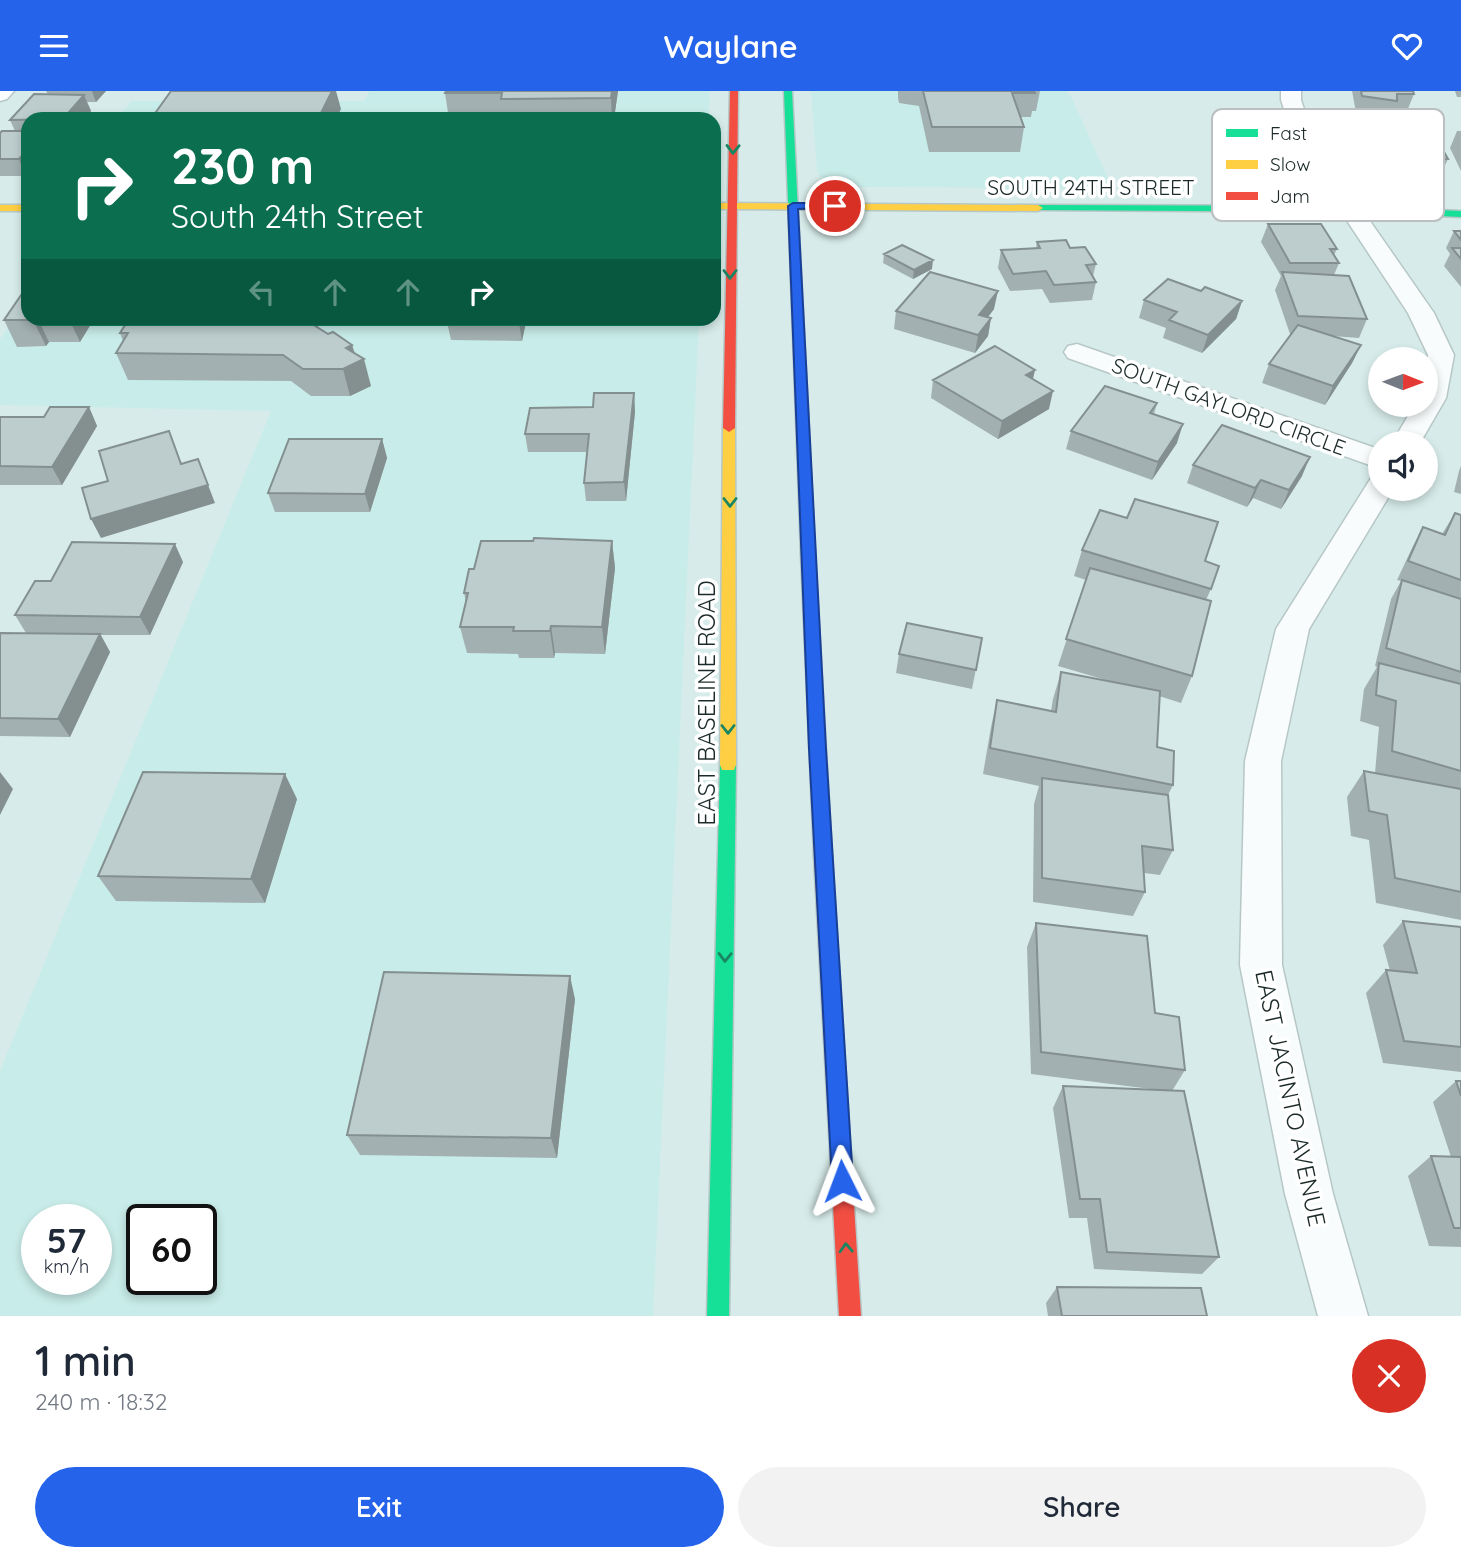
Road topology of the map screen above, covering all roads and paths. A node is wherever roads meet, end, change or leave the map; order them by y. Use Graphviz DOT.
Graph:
graph roads {
  1 [pos="4,91"];
  2 [pos="734,91"];
  3 [pos="788,91"];
  4 [pos="1290,91"];
  5 [pos="0,95"];
  6 [pos="1293,109"];
  7 [pos="721,206"];
  8 [pos="732,206"];
  9 [pos="793,206"];
  10 [pos="0,208"];
  11 [pos="21,208"];
  12 [pos="1212,208"];
  13 [pos="1358,221"];
  14 [pos="1077,352"];
  15 [pos="1413,431"];
  16 [pos="1368,455"];
  17 [pos="1371,501"];
  18 [pos="718,1316"];
  19 [pos="850,1316"];
  20 [pos="1343,1316"];
  1 -- 5 [label="street"];
  2 -- 8 [label="main road, EAST BASELINE ROAD, one-way"];
  3 -- 9 [label="main road"];
  4 -- 6 [label="street"];
  7 -- 8 [label="main road, SOUTH 24TH STREET"];
  8 -- 9 [label="main road, SOUTH 24TH STREET"];
  8 -- 18 [label="main road, EAST BASELINE ROAD, one-way"];
  9 -- 12 [label="main road, SOUTH 24TH STREET"];
  19 -- 9 [label="main road, one-way"];
  10 -- 11 [label="main road"];
  13 -- 15 [label="street"];
  14 -- 16 [label="street, SOUTH GAYLORD CIRCLE"];
  17 -- 20 [label="street, EAST JACINTO AVENUE"];
}
